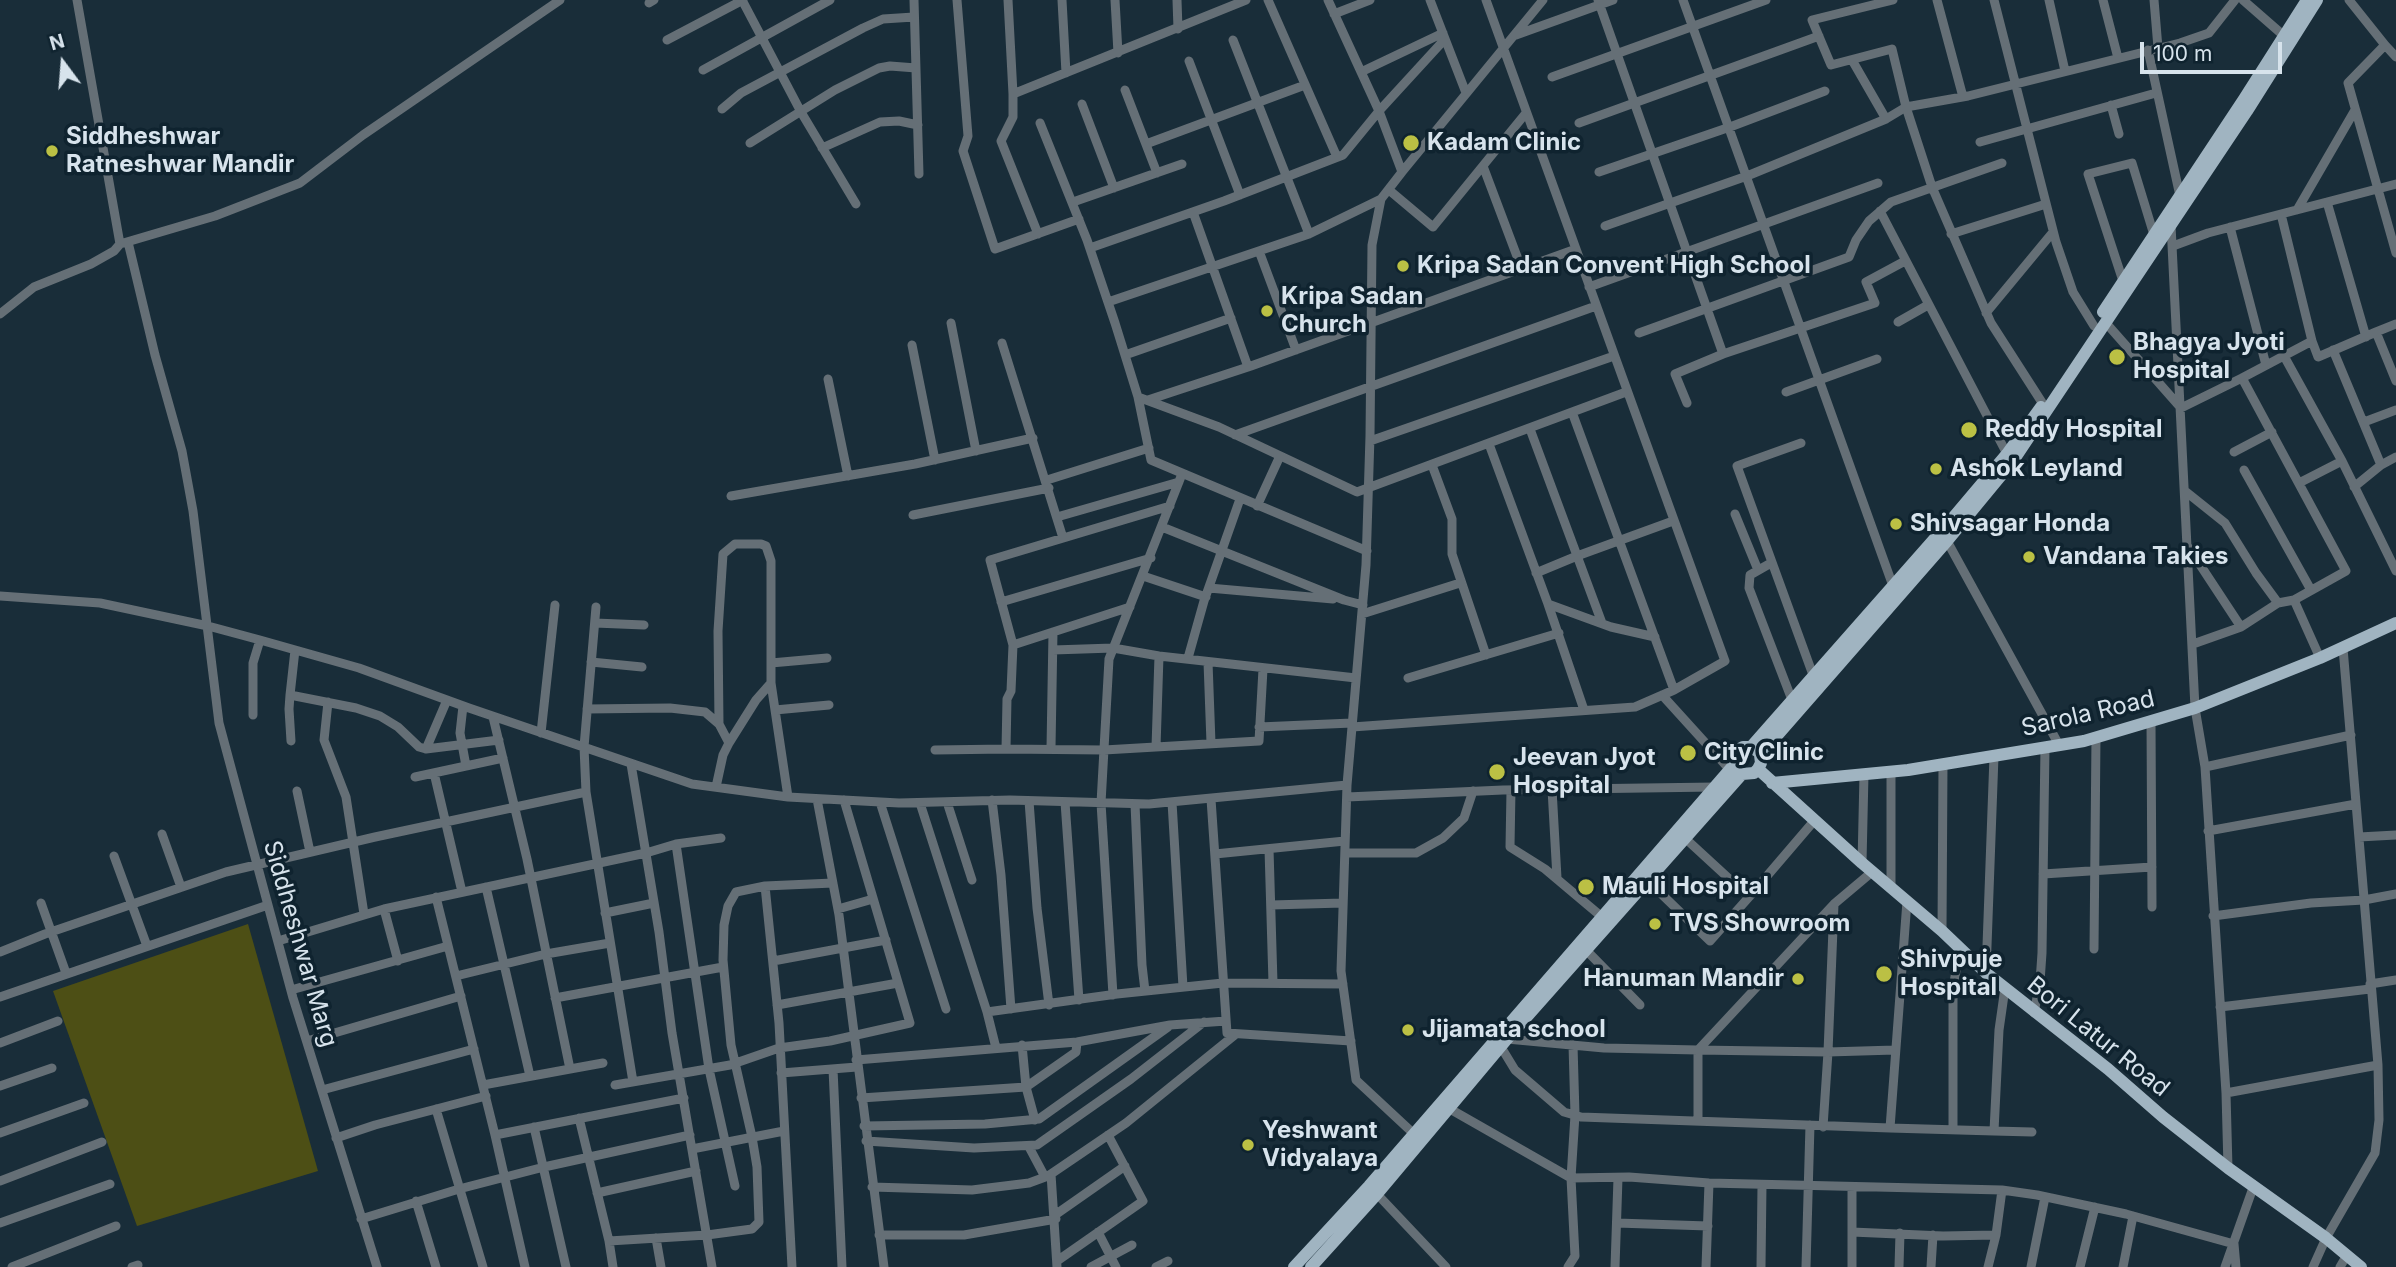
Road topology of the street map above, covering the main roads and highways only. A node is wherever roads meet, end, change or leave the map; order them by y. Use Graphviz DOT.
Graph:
graph roads {
  1 [pos="2306,0"];
  2 [pos="2317,0"];
  3 [pos="2100,324"];
  4 [pos="2396,623"];
  5 [pos="1756,757"];
  6 [pos="1735,770"];
  7 [pos="1773,783"];
  8 [pos="1294,1267"];
  9 [pos="1311,1267"];
  10 [pos="2361,1267"];
  1 -- 3 [label="main road"];
  2 -- 3 [label="main road"];
  3 -- 5 [label="main road"];
  3 -- 5 [label="main road"];
  4 -- 7 [label="main road, Sarola Road"];
  5 -- 6 [label="main road"];
  5 -- 6 [label="main road"];
  5 -- 7 [label="main road, Bori Latur Road"];
  6 -- 8 [label="main road"];
  6 -- 9 [label="main road"];
  7 -- 10 [label="main road, Bori Latur Road"];
}
